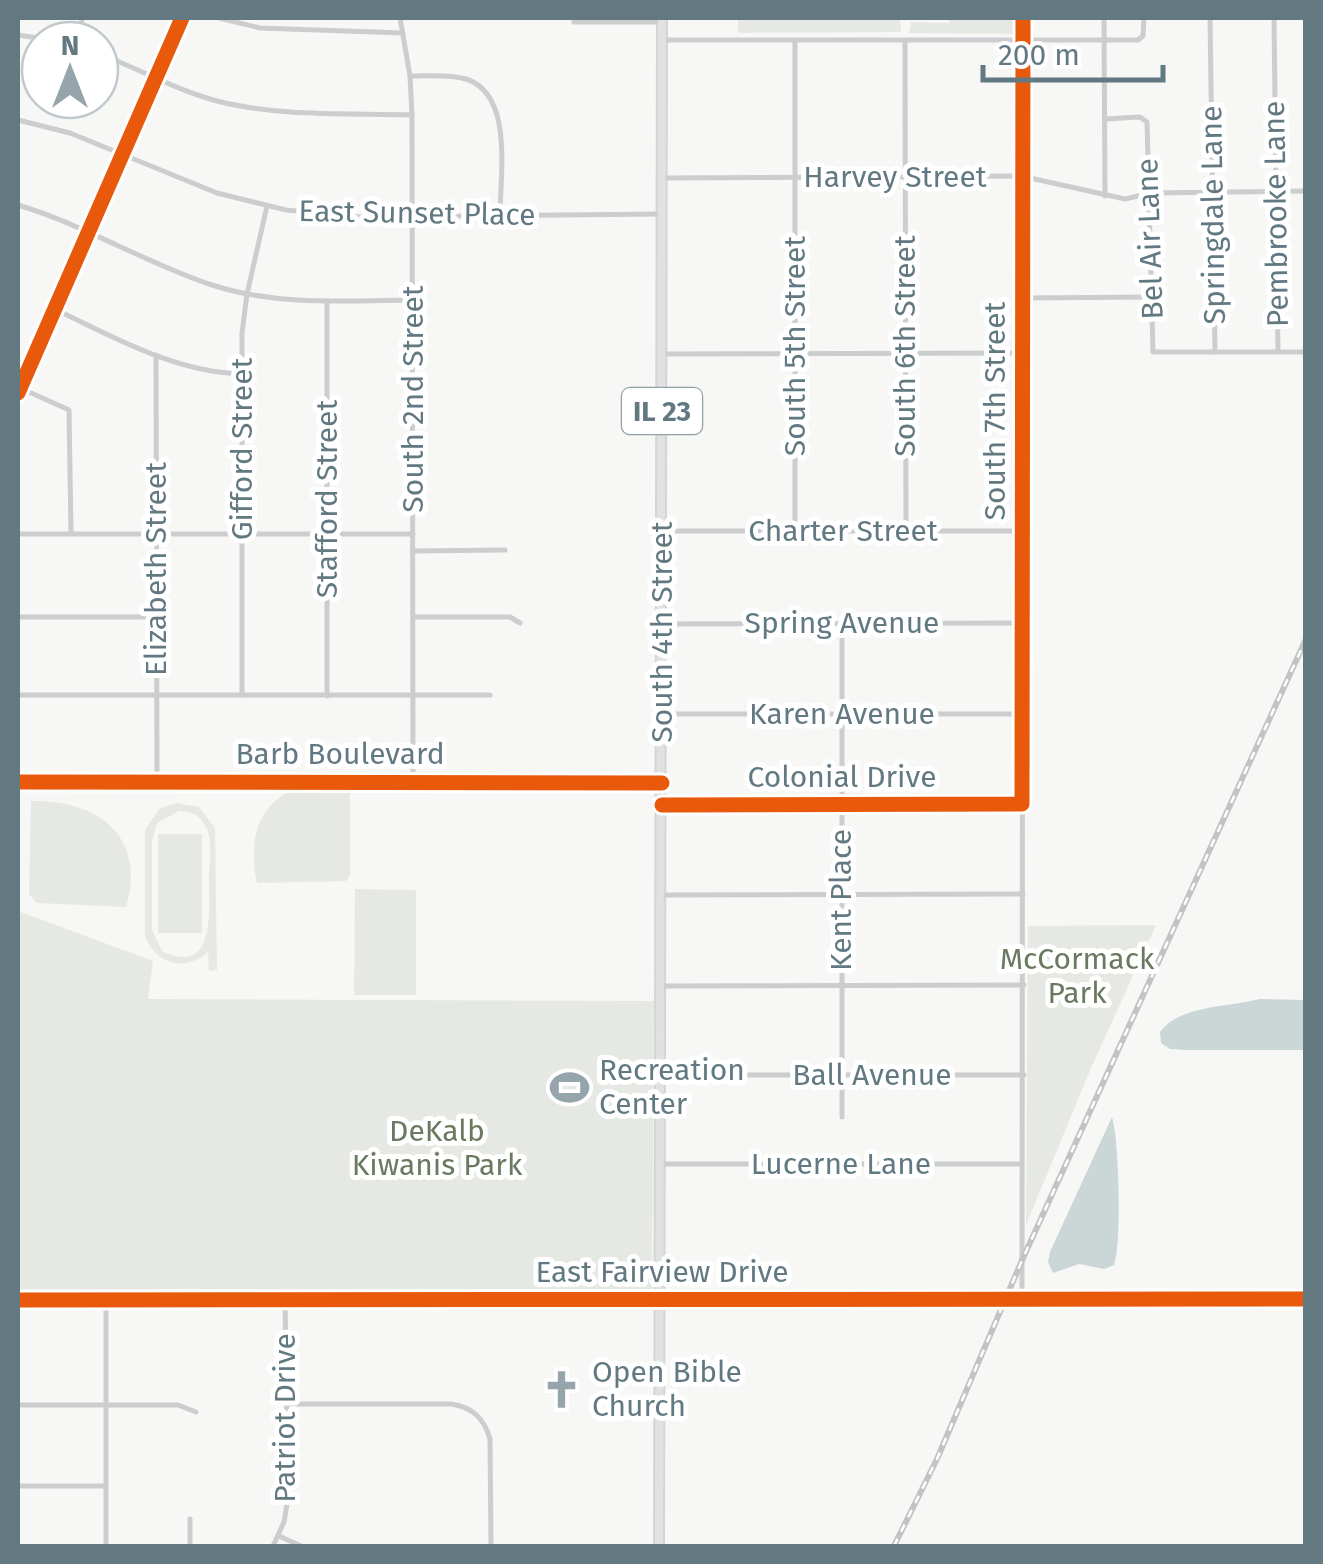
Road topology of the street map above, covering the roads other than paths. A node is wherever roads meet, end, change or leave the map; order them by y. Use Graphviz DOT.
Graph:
graph roads {
  1 [pos="182,18"];
  2 [pos="219,18"];
  3 [pos="400,18"];
  4 [pos="574,18"];
  5 [pos="1023,18"];
  6 [pos="1104,18"];
  7 [pos="1144,18"];
  8 [pos="1210,18"];
  9 [pos="1274,18"];
  10 [pos="662,20"];
  11 [pos="404,32"];
  12 [pos="662,40"];
  13 [pos="1104,40"];
  14 [pos="795,41"];
  15 [pos="905,41"];
  16 [pos="1023,41"];
  17 [pos="120,63"];
  18 [pos="410,76"];
  19 [pos="156,78"];
  20 [pos="412,115"];
  21 [pos="18,120"];
  22 [pos="1104,120"];
  23 [pos="122,155"];
  24 [pos="905,176"];
  25 [pos="1021,176"];
  26 [pos="795,177"];
  27 [pos="662,178"];
  28 [pos="1276,191"];
  29 [pos="1306,191"];
  30 [pos="1212,192"];
  31 [pos="1151,193"];
  32 [pos="1104,196"];
  33 [pos="18,206"];
  34 [pos="267,206"];
  35 [pos="662,214"];
  36 [pos="500,215"];
  37 [pos="412,216"];
  38 [pos="87,232"];
  39 [pos="247,294"];
  40 [pos="1152,297"];
  41 [pos="1022,298"];
  42 [pos="413,300"];
  43 [pos="327,301"];
  44 [pos="54,308"];
  45 [pos="1215,352"];
  46 [pos="1278,352"];
  47 [pos="1306,352"];
  48 [pos="905,353"];
  49 [pos="1022,353"];
  50 [pos="662,354"];
  51 [pos="795,354"];
  52 [pos="156,356"];
  53 [pos="242,374"];
  54 [pos="18,390"];
  55 [pos="906,530"];
  56 [pos="1023,530"];
  57 [pos="663,531"];
  58 [pos="795,531"];
  59 [pos="71,533"];
  60 [pos="157,533"];
  61 [pos="242,533"];
  62 [pos="328,533"];
  63 [pos="18,534"];
  64 [pos="412,534"];
  65 [pos="505,550"];
  66 [pos="413,551"];
  67 [pos="18,617"];
  68 [pos="413,617"];
  69 [pos="156,618"];
  70 [pos="520,622"];
  71 [pos="842,623"];
  72 [pos="1022,623"];
  73 [pos="662,624"];
  74 [pos="242,694"];
  75 [pos="156,695"];
  76 [pos="490,695"];
  77 [pos="18,696"];
  78 [pos="327,696"];
  79 [pos="413,696"];
  80 [pos="662,714"];
  81 [pos="842,714"];
  82 [pos="1022,714"];
  83 [pos="18,782"];
  84 [pos="156,782"];
  85 [pos="413,782"];
  86 [pos="662,782"];
  87 [pos="1022,804"];
  88 [pos="662,805"];
  89 [pos="842,805"];
  90 [pos="1022,894"];
  91 [pos="661,895"];
  92 [pos="842,895"];
  93 [pos="1024,984"];
  94 [pos="842,985"];
  95 [pos="661,986"];
  96 [pos="660,1074"];
  97 [pos="842,1074"];
  98 [pos="1024,1075"];
  99 [pos="842,1118"];
  100 [pos="659,1164"];
  101 [pos="1023,1164"];
  102 [pos="1306,1298"];
  103 [pos="106,1299"];
  104 [pos="285,1299"];
  105 [pos="659,1299"];
  106 [pos="1022,1299"];
  107 [pos="18,1300"];
  108 [pos="18,1404"];
  109 [pos="288,1404"];
  110 [pos="106,1405"];
  111 [pos="196,1412"];
  112 [pos="18,1486"];
  113 [pos="106,1486"];
  114 [pos="190,1519"];
  115 [pos="278,1536"];
  116 [pos="106,1546"];
  117 [pos="190,1546"];
  118 [pos="273,1546"];
  119 [pos="301,1546"];
  120 [pos="491,1546"];
  121 [pos="659,1546"];
  1 -- 19 [label="street"];
  2 -- 11 [label="street"];
  3 -- 11 [label="street, South 2nd Street"];
  4 -- 10 [label="street"];
  5 -- 16 [label="street, South 7th Street"];
  6 -- 13 [label="street"];
  7 -- 13 [label="street"];
  8 -- 30 [label="street, Springdale Lane"];
  9 -- 28 [label="street, Pembrooke Lane"];
  10 -- 12 [label="main road, South 4th Street / IL 23"];
  11 -- 18 [label="street, South 2nd Street"];
  12 -- 14 [label="street"];
  12 -- 27 [label="main road, South 4th Street / IL 23"];
  13 -- 16 [label="street"];
  13 -- 22 [label="street"];
  14 -- 15 [label="street"];
  14 -- 26 [label="street, South 5th Street"];
  15 -- 16 [label="street"];
  15 -- 24 [label="street, South 6th Street"];
  16 -- 25 [label="street, South 7th Street"];
  17 -- 19 [label="street"];
  18 -- 20 [label="street, South 2nd Street"];
  18 -- 36 [label="street"];
  19 -- 20 [label="street"];
  19 -- 23 [label="street"];
  20 -- 37 [label="street, South 2nd Street"];
  21 -- 23 [label="street, East Sunset Place"];
  22 -- 31 [label="street, Bel Air Lane"];
  22 -- 32 [label="street"];
  23 -- 34 [label="street, East Sunset Place"];
  23 -- 38 [label="street"];
  24 -- 25 [label="street, Harvey Street"];
  24 -- 26 [label="street, Harvey Street"];
  24 -- 48 [label="street, South 6th Street"];
  25 -- 32 [label="street, Harvey Street"];
  25 -- 41 [label="street, South 7th Street"];
  26 -- 27 [label="street, Harvey Street"];
  26 -- 51 [label="street, South 5th Street"];
  27 -- 35 [label="main road, South 4th Street / IL 23"];
  28 -- 29 [label="street, Harvey Street"];
  28 -- 30 [label="street, Harvey Street"];
  28 -- 46 [label="street, Pembrooke Lane"];
  30 -- 31 [label="street, Harvey Street"];
  30 -- 45 [label="street, Springdale Lane"];
  31 -- 32 [label="street, Harvey Street"];
  31 -- 40 [label="street, Bel Air Lane"];
  33 -- 38 [label="street"];
  34 -- 37 [label="street, East Sunset Place"];
  34 -- 39 [label="street, Gifford Street"];
  35 -- 36 [label="street, East Sunset Place"];
  35 -- 50 [label="main road, South 4th Street / IL 23"];
  36 -- 37 [label="street, East Sunset Place"];
  37 -- 42 [label="street, South 2nd Street"];
  38 -- 39 [label="street"];
  38 -- 44 [label="street"];
  39 -- 43 [label="street"];
  39 -- 53 [label="street, Gifford Street"];
  40 -- 41 [label="street"];
  40 -- 45 [label="street, Bel Air Lane"];
  41 -- 49 [label="street, South 7th Street"];
  42 -- 43 [label="street"];
  42 -- 64 [label="street, South 2nd Street"];
  43 -- 62 [label="street, Stafford Street"];
  44 -- 52 [label="street"];
  44 -- 54 [label="street"];
  45 -- 46 [label="street"];
  46 -- 47 [label="street"];
  48 -- 49 [label="street"];
  48 -- 51 [label="street"];
  48 -- 55 [label="street, South 6th Street"];
  49 -- 56 [label="street, South 7th Street"];
  50 -- 51 [label="street"];
  50 -- 57 [label="main road, South 4th Street / IL 23"];
  51 -- 58 [label="street, South 5th Street"];
  52 -- 53 [label="street"];
  52 -- 60 [label="street, Elizabeth Street"];
  53 -- 61 [label="street, Gifford Street"];
  54 -- 59 [label="street"];
  55 -- 56 [label="street, Charter Street"];
  55 -- 58 [label="street, Charter Street"];
  56 -- 72 [label="street, South 7th Street"];
  57 -- 58 [label="street, Charter Street"];
  57 -- 73 [label="main road, South 4th Street / IL 23"];
  59 -- 60 [label="street"];
  59 -- 63 [label="street"];
  60 -- 61 [label="street"];
  60 -- 69 [label="street, Elizabeth Street"];
  61 -- 62 [label="street"];
  61 -- 74 [label="street, Gifford Street"];
  62 -- 64 [label="street"];
  62 -- 78 [label="street, Stafford Street"];
  64 -- 66 [label="street, South 2nd Street"];
  65 -- 66 [label="street"];
  66 -- 68 [label="street, South 2nd Street"];
  67 -- 69 [label="street"];
  68 -- 70 [label="street"];
  68 -- 79 [label="street, South 2nd Street"];
  69 -- 75 [label="street, Elizabeth Street"];
  71 -- 72 [label="street, Spring Avenue"];
  71 -- 73 [label="street, Spring Avenue"];
  71 -- 81 [label="street, Kent Place"];
  72 -- 82 [label="street, South 7th Street"];
  73 -- 80 [label="main road, South 4th Street / IL 23"];
  74 -- 75 [label="street"];
  74 -- 78 [label="street"];
  75 -- 77 [label="street"];
  75 -- 84 [label="street, Elizabeth Street"];
  76 -- 79 [label="street"];
  78 -- 79 [label="street"];
  79 -- 85 [label="street, South 2nd Street"];
  80 -- 81 [label="street, Karen Avenue"];
  80 -- 86 [label="main road, South 4th Street / IL 23"];
  81 -- 82 [label="street, Karen Avenue"];
  81 -- 89 [label="street, Kent Place"];
  82 -- 87 [label="street, South 7th Street"];
  83 -- 84 [label="street, Barb Boulevard"];
  84 -- 85 [label="street, Barb Boulevard"];
  85 -- 86 [label="street, Barb Boulevard"];
  86 -- 88 [label="main road, South 4th Street / IL 23"];
  87 -- 89 [label="street, Colonial Drive"];
  87 -- 90 [label="street, South 7th Street"];
  88 -- 89 [label="street, Colonial Drive"];
  88 -- 91 [label="main road, South 4th Street / IL 23"];
  89 -- 92 [label="street, Kent Place"];
  90 -- 92 [label="street"];
  90 -- 93 [label="street, South 7th Street"];
  91 -- 92 [label="street"];
  91 -- 95 [label="main road, South 4th Street / IL 23"];
  92 -- 94 [label="street, Kent Place"];
  93 -- 94 [label="street"];
  93 -- 98 [label="street, South 7th Street"];
  94 -- 95 [label="street"];
  94 -- 97 [label="street, Kent Place"];
  95 -- 96 [label="main road, South 4th Street / IL 23"];
  96 -- 97 [label="street, Ball Avenue"];
  96 -- 100 [label="main road, South 4th Street / IL 23"];
  97 -- 98 [label="street, Ball Avenue"];
  97 -- 99 [label="street, Kent Place"];
  98 -- 101 [label="street, South 7th Street"];
  100 -- 101 [label="street, Lucerne Lane"];
  100 -- 105 [label="main road, South 4th Street / IL 23"];
  101 -- 106 [label="street, South 7th Street"];
  102 -- 106 [label="street, East Fairview Drive"];
  103 -- 104 [label="street, East Fairview Drive"];
  103 -- 107 [label="street, East Fairview Drive"];
  103 -- 110 [label="street"];
  104 -- 105 [label="street, East Fairview Drive"];
  104 -- 109 [label="street, Patriot Drive"];
  105 -- 106 [label="street, East Fairview Drive"];
  105 -- 121 [label="main road, South 4th Street / IL 23"];
  108 -- 110 [label="street"];
  109 -- 115 [label="street, Patriot Drive"];
  109 -- 120 [label="street"];
  110 -- 111 [label="street"];
  110 -- 113 [label="street"];
  112 -- 113 [label="street"];
  113 -- 116 [label="street"];
  114 -- 117 [label="street"];
  115 -- 118 [label="street, Patriot Drive"];
  115 -- 119 [label="street"];
}
